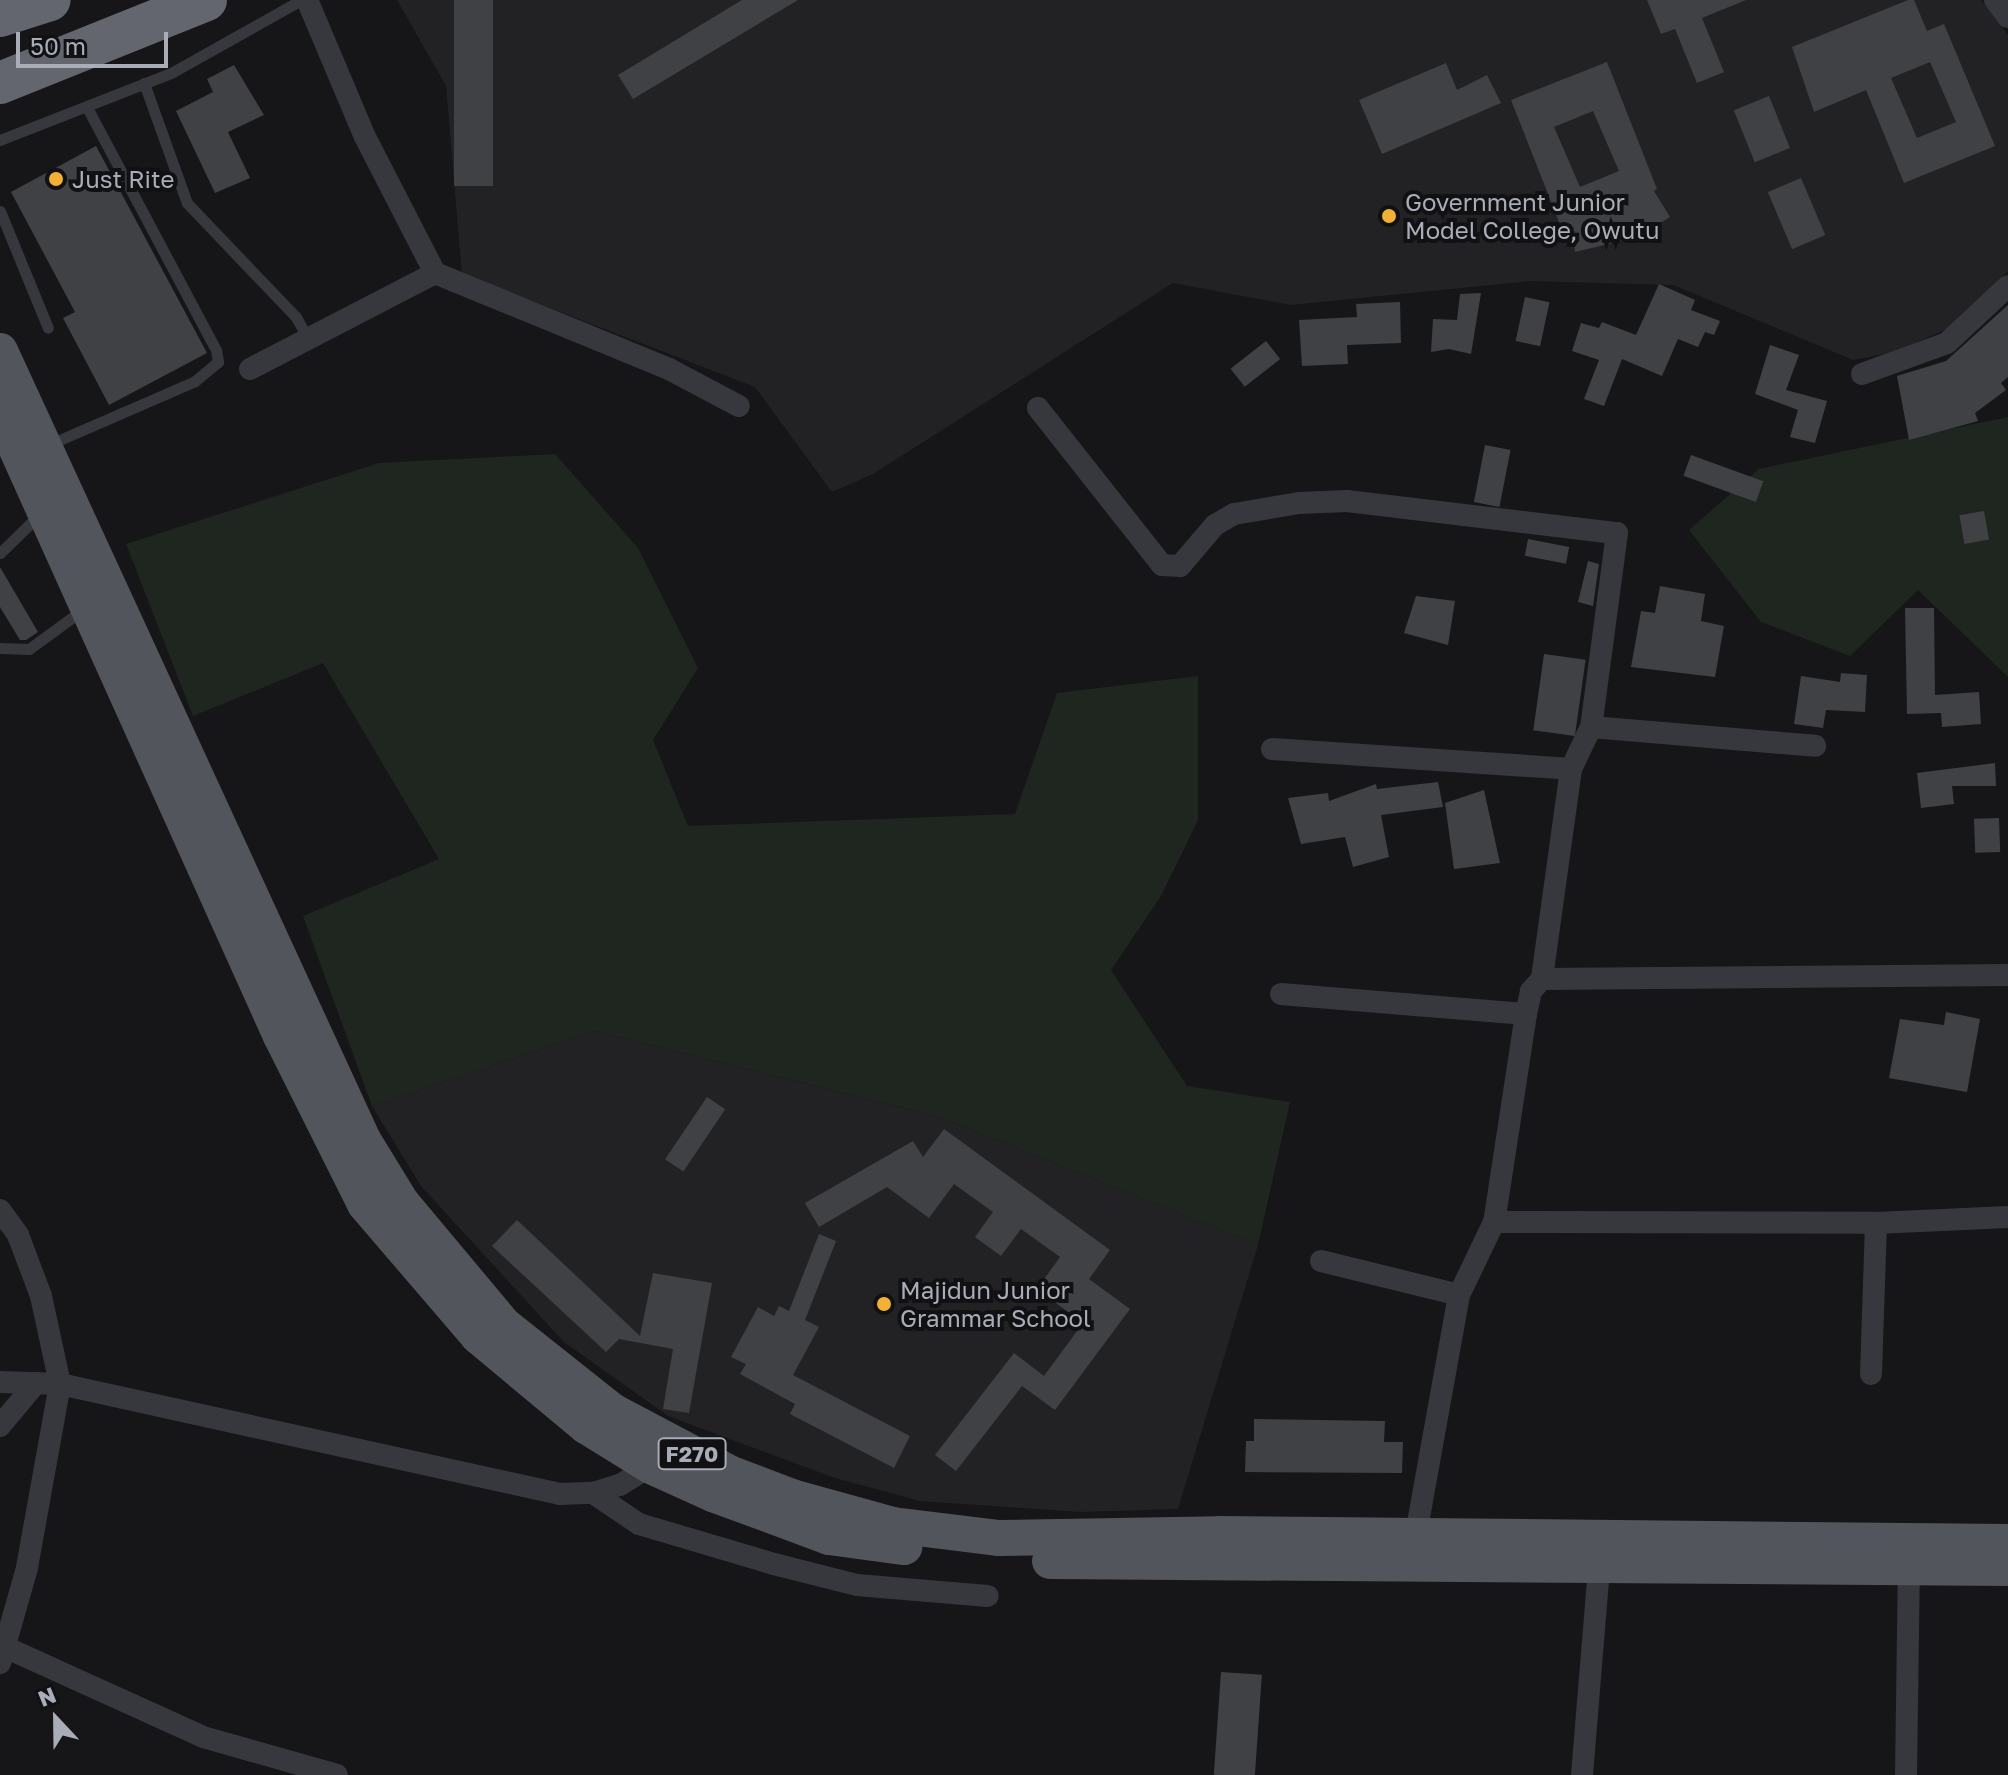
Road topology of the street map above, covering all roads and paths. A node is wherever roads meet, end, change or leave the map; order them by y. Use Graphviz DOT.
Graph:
graph roads {
  1 [pos="50,0"];
  2 [pos="206,0"];
  3 [pos="304,0"];
  4 [pos="1995,0"];
  5 [pos="140,11"];
  6 [pos="0,16"];
  7 [pos="2008,17"];
  8 [pos="116,21"];
  9 [pos="0,83"];
  10 [pos="144,83"];
  11 [pos="86,106"];
  12 [pos="0,140"];
  13 [pos="0,211"];
  14 [pos="435,273"];
  15 [pos="2008,286"];
  16 [pos="48,328"];
  17 [pos="308,339"];
  18 [pos="0,351"];
  19 [pos="250,369"];
  20 [pos="1862,374"];
  21 [pos="739,406"];
  22 [pos="1038,408"];
  23 [pos="0,412"];
  24 [pos="44,447"];
  25 [pos="44,510"];
  26 [pos="0,553"];
  27 [pos="87,605"];
  28 [pos="0,648"];
  29 [pos="1591,727"];
  30 [pos="1815,746"];
  31 [pos="1272,749"];
  32 [pos="1571,769"];
  33 [pos="2008,975"];
  34 [pos="1542,979"];
  35 [pos="1281,994"];
  36 [pos="1526,1014"];
  37 [pos="0,1210"];
  38 [pos="2008,1217"];
  39 [pos="1494,1222"];
  40 [pos="1876,1223"];
  41 [pos="1321,1261"];
  42 [pos="1459,1295"];
  43 [pos="1871,1374"];
  44 [pos="0,1382"];
  45 [pos="36,1383"];
  46 [pos="60,1384"];
  47 [pos="0,1426"];
  48 [pos="651,1466"];
  49 [pos="593,1493"];
  50 [pos="1415,1539"];
  51 [pos="2008,1542"];
  52 [pos="1220,1548"];
  53 [pos="1599,1566"];
  54 [pos="1909,1567"];
  55 [pos="2008,1568"];
  56 [pos="988,1596"];
  57 [pos="4,1656"];
  58 [pos="337,1775"];
  59 [pos="1582,1775"];
  60 [pos="1906,1775"];
  1 -- 6 [label="highway"];
  2 -- 9 [label="highway"];
  3 -- 10 [label="lane"];
  3 -- 14 [label="street"];
  4 -- 7 [label="street"];
  5 -- 8 [label="lane"];
  10 -- 11 [label="lane"];
  10 -- 17 [label="lane"];
  11 -- 12 [label="lane"];
  11 -- 24 [label="lane"];
  13 -- 16 [label="lane"];
  14 -- 17 [label="street"];
  14 -- 21 [label="street"];
  15 -- 20 [label="street"];
  17 -- 19 [label="street"];
  18 -- 24 [label="main road, F270"];
  22 -- 29 [label="street"];
  23 -- 25 [label="main road, F270"];
  24 -- 52 [label="main road, F270"];
  25 -- 26 [label="lane"];
  25 -- 27 [label="main road, F270"];
  27 -- 28 [label="lane"];
  27 -- 48 [label="main road, F270"];
  29 -- 30 [label="street"];
  29 -- 32 [label="street"];
  31 -- 32 [label="street"];
  32 -- 34 [label="street"];
  33 -- 34 [label="street"];
  34 -- 36 [label="street"];
  35 -- 36 [label="street"];
  36 -- 39 [label="street"];
  37 -- 46 [label="street"];
  38 -- 40 [label="street"];
  39 -- 40 [label="street"];
  39 -- 42 [label="street"];
  40 -- 43 [label="street"];
  41 -- 42 [label="street"];
  42 -- 50 [label="street"];
  44 -- 45 [label="street"];
  45 -- 46 [label="street"];
  45 -- 47 [label="street"];
  46 -- 49 [label="street"];
  46 -- 57 [label="street"];
  48 -- 49 [label="street"];
  48 -- 52 [label="main road, F270"];
  49 -- 56 [label="street"];
  50 -- 51 [label="main road, F270"];
  50 -- 52 [label="main road, F270"];
  52 -- 53 [label="main road, F270"];
  53 -- 54 [label="main road, F270"];
  53 -- 59 [label="street"];
  54 -- 55 [label="main road, F270"];
  54 -- 60 [label="street"];
  57 -- 58 [label="street"];
}
